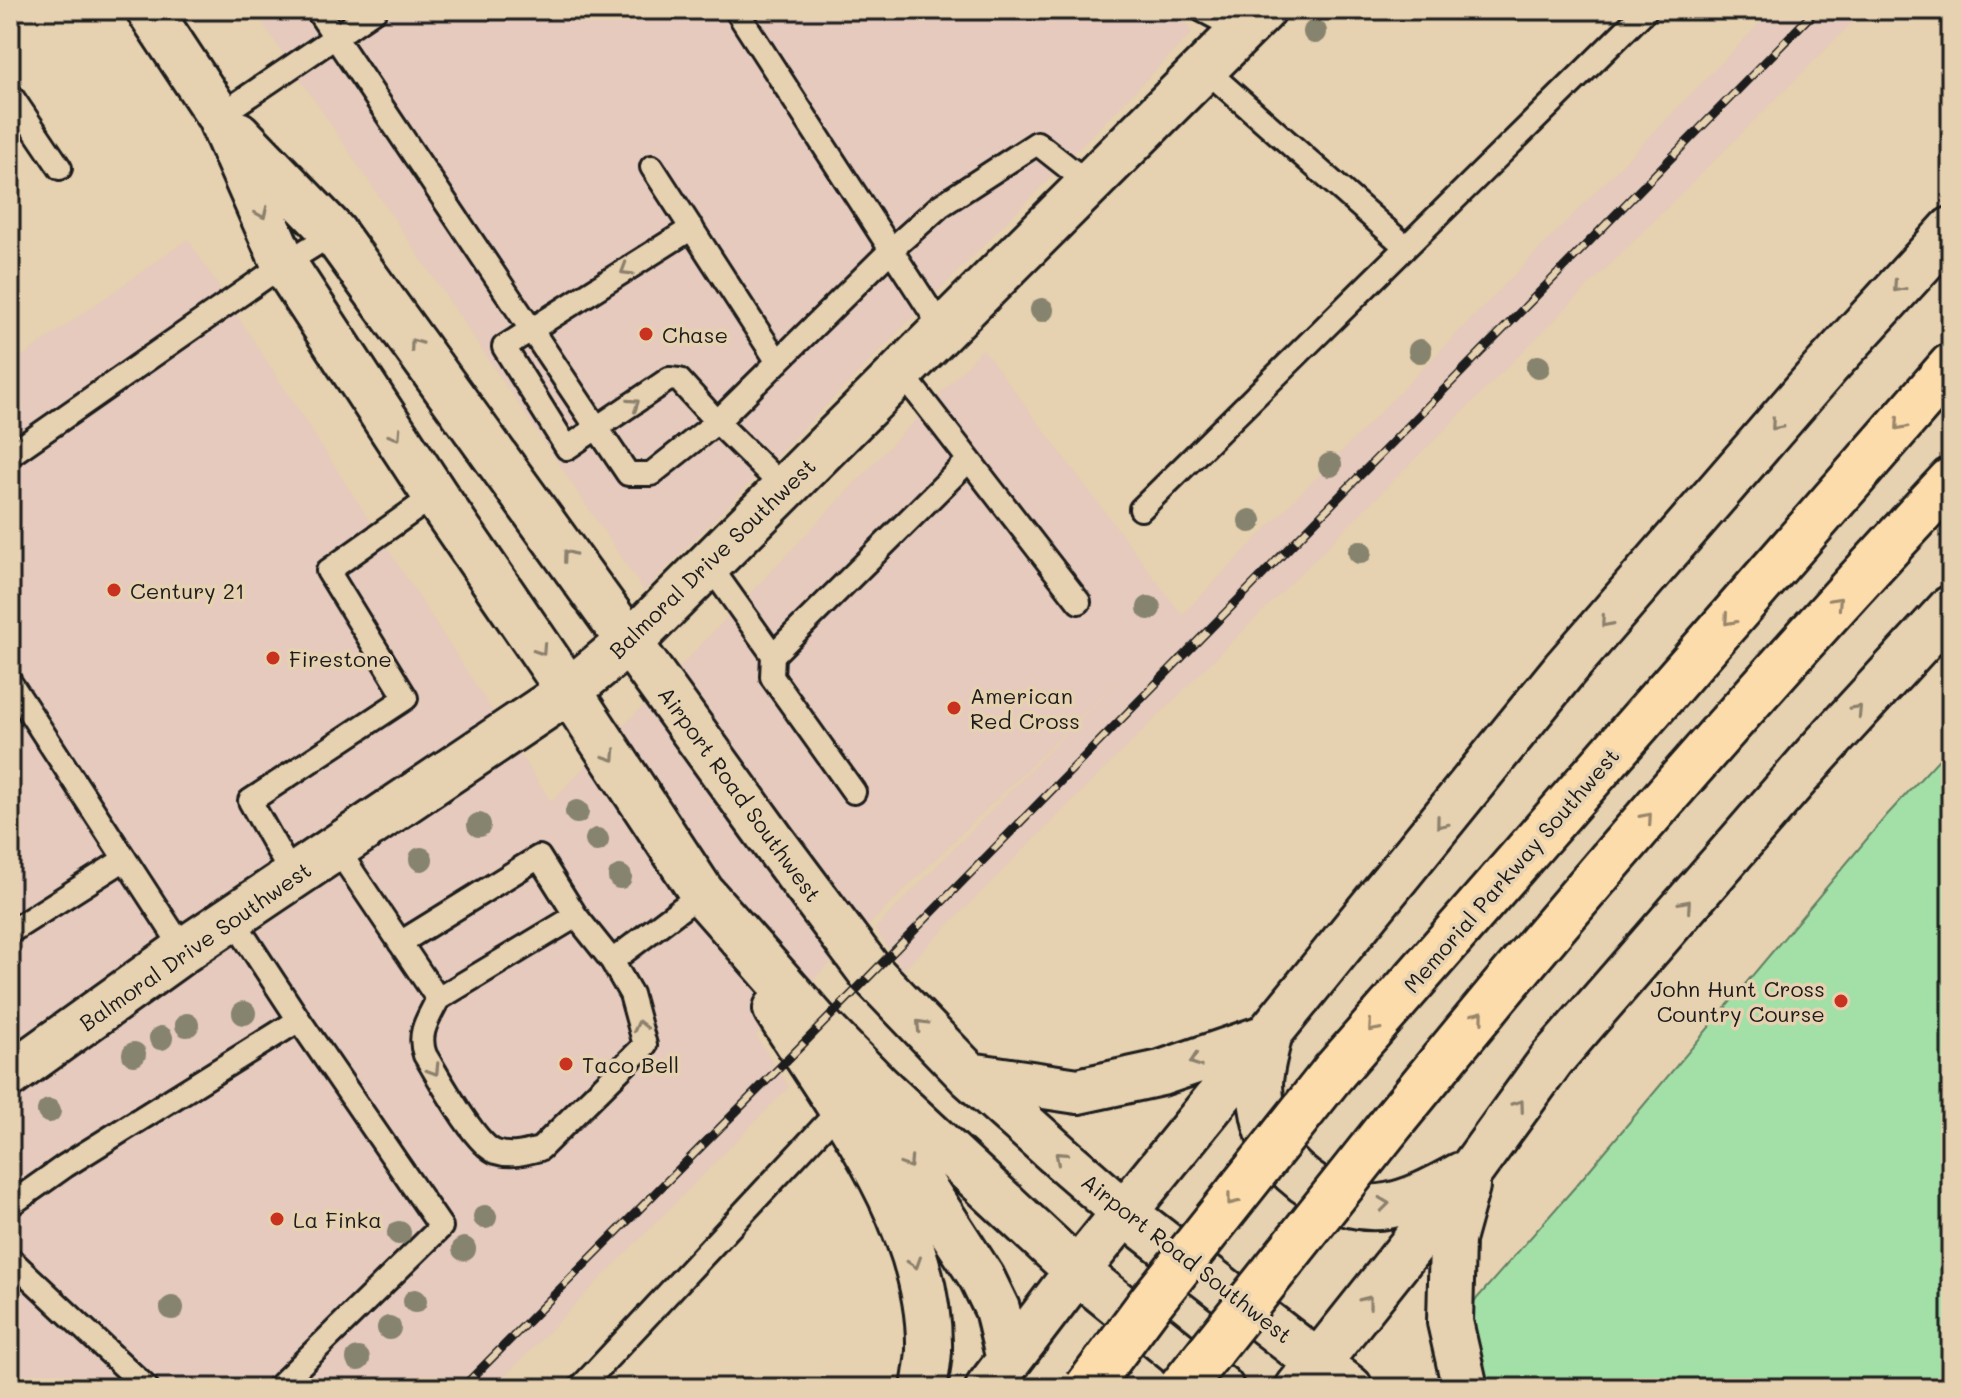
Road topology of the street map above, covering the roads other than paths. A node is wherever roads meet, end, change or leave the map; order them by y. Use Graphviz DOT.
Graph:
graph roads {
  1 [pos="149,10"];
  2 [pos="317,10"];
  3 [pos="375,10"];
  4 [pos="736,10"];
  5 [pos="1202,10"];
  6 [pos="1646,10"];
  7 [pos="1252,20"];
  8 [pos="335,37"];
  9 [pos="1205,69"];
  10 [pos="10,94"];
  11 [pos="219,116"];
  12 [pos="652,167"];
  13 [pos="60,168"];
  14 [pos="1089,184"];
  15 [pos="692,228"];
  16 [pos="1951,230"];
  17 [pos="334,233"];
  18 [pos="1406,247"];
  19 [pos="891,250"];
  20 [pos="284,264"];
  21 [pos="532,329"];
  22 [pos="943,330"];
  23 [pos="778,362"];
  24 [pos="1951,366"];
  25 [pos="901,372"];
  26 [pos="717,422"];
  27 [pos="597,428"];
  28 [pos="10,455"];
  29 [pos="969,460"];
  30 [pos="1951,480"];
  31 [pos="785,489"];
  32 [pos="435,495"];
  33 [pos="1141,509"];
  34 [pos="709,565"];
  35 [pos="1079,602"];
  36 [pos="1951,608"];
  37 [pos="630,640"];
  38 [pos="773,655"];
  39 [pos="10,682"];
  40 [pos="569,691"];
  41 [pos="854,792"];
  42 [pos="337,849"];
  43 [pos="125,859"];
  44 [pos="293,877"];
  45 [pos="702,893"];
  46 [pos="576,916"];
  47 [pos="232,918"];
  48 [pos="10,932"];
  49 [pos="400,943"];
  50 [pos="184,950"];
  51 [pos="612,961"];
  52 [pos="438,999"];
  53 [pos="299,1020"];
  54 [pos="820,1027"];
  55 [pos="1269,1036"];
  56 [pos="10,1075"];
  57 [pos="969,1075"];
  58 [pos="840,1109"];
  59 [pos="1473,1168"];
  60 [pos="10,1205"];
  61 [pos="1125,1213"];
  62 [pos="10,1259"];
  63 [pos="1077,1271"];
  64 [pos="999,1374"];
  65 [pos="1322,1379"];
  66 [pos="147,1388"];
  67 [pos="277,1388"];
  68 [pos="580,1388"];
  69 [pos="924,1388"];
  70 [pos="1087,1388"];
  71 [pos="1181,1388"];
  72 [pos="1221,1388"];
  73 [pos="1465,1388"];
  1 -- 11 [label="main road, Airport Road Southwest"];
  2 -- 8 [label="lane"];
  3 -- 8 [label="lane"];
  4 -- 19 [label="lane"];
  5 -- 7 [label="lane"];
  6 -- 18 [label="lane"];
  7 -- 9 [label="main road, Balmoral Drive Southwest"];
  8 -- 11 [label="lane"];
  8 -- 21 [label="lane"];
  9 -- 14 [label="main road, Balmoral Drive Southwest"];
  9 -- 18 [label="lane"];
  10 -- 13 [label="lane"];
  11 -- 17 [label="main road, Airport Road Southwest"];
  11 -- 20 [label="main road, Airport Road Southwest, one-way"];
  12 -- 15 [label="lane"];
  14 -- 19 [label="lane"];
  14 -- 22 [label="main road, Balmoral Drive Southwest"];
  15 -- 21 [label="lane, one-way"];
  15 -- 23 [label="lane"];
  16 -- 55 [label="main road, one-way"];
  17 -- 20 [label="lane"];
  37 -- 17 [label="main road, Airport Road Southwest, one-way"];
  18 -- 33 [label="lane"];
  19 -- 22 [label="lane"];
  19 -- 23 [label="lane"];
  20 -- 28 [label="lane"];
  20 -- 32 [label="main road, Airport Road Southwest, one-way"];
  21 -- 27 [label="lane"];
  21 -- 27 [label="lane"];
  22 -- 25 [label="main road, Balmoral Drive Southwest"];
  23 -- 26 [label="lane"];
  24 -- 70 [label="highway, Memorial Parkway Southwest, one-way, bridge"];
  25 -- 29 [label="lane"];
  25 -- 31 [label="main road, Balmoral Drive Southwest"];
  27 -- 26 [label="lane, one-way"];
  26 -- 27 [label="lane"];
  26 -- 31 [label="lane"];
  29 -- 35 [label="lane"];
  29 -- 38 [label="lane"];
  71 -- 30 [label="highway, one-way, bridge"];
  31 -- 34 [label="main road, Balmoral Drive Southwest"];
  32 -- 40 [label="main road, Airport Road Southwest, one-way"];
  32 -- 44 [label="lane"];
  34 -- 37 [label="main road, Balmoral Drive Southwest"];
  34 -- 38 [label="lane"];
  59 -- 36 [label="main road, one-way"];
  37 -- 40 [label="main road, Balmoral Drive Southwest"];
  57 -- 37 [label="main road, Airport Road Southwest, one-way"];
  38 -- 41 [label="lane"];
  39 -- 43 [label="lane"];
  40 -- 42 [label="main road, Balmoral Drive Southwest"];
  40 -- 45 [label="main road, Airport Road Southwest, one-way"];
  42 -- 44 [label="main road, Balmoral Drive Southwest"];
  42 -- 49 [label="lane"];
  43 -- 48 [label="lane"];
  43 -- 50 [label="lane"];
  44 -- 47 [label="main road, Balmoral Drive Southwest"];
  45 -- 51 [label="lane"];
  45 -- 54 [label="main road, Airport Road Southwest"];
  45 -- 58 [label="main road"];
  46 -- 49 [label="lane"];
  46 -- 51 [label="lane"];
  46 -- 52 [label="lane"];
  47 -- 50 [label="main road, Balmoral Drive Southwest"];
  47 -- 53 [label="lane"];
  49 -- 52 [label="lane"];
  50 -- 56 [label="main road, Balmoral Drive Southwest"];
  52 -- 51 [label="lane, one-way"];
  53 -- 60 [label="lane"];
  53 -- 67 [label="lane"];
  54 -- 63 [label="main road, Airport Road Southwest"];
  54 -- 64 [label="main road, one-way"];
  55 -- 57 [label="main road, one-way"];
  55 -- 59 [label="main road, one-way"];
  55 -- 61 [label="main road"];
  61 -- 57 [label="main road, Airport Road Southwest, one-way"];
  58 -- 68 [label="lane"];
  58 -- 69 [label="main road, one-way"];
  65 -- 59 [label="main road, one-way"];
  59 -- 73 [label="main road"];
  61 -- 63 [label="main road"];
  61 -- 65 [label="main road, Airport Road Southwest"];
  62 -- 66 [label="lane"];
  63 -- 64 [label="main road"];
  63 -- 72 [label="main road, Airport Road Southwest"];
}
